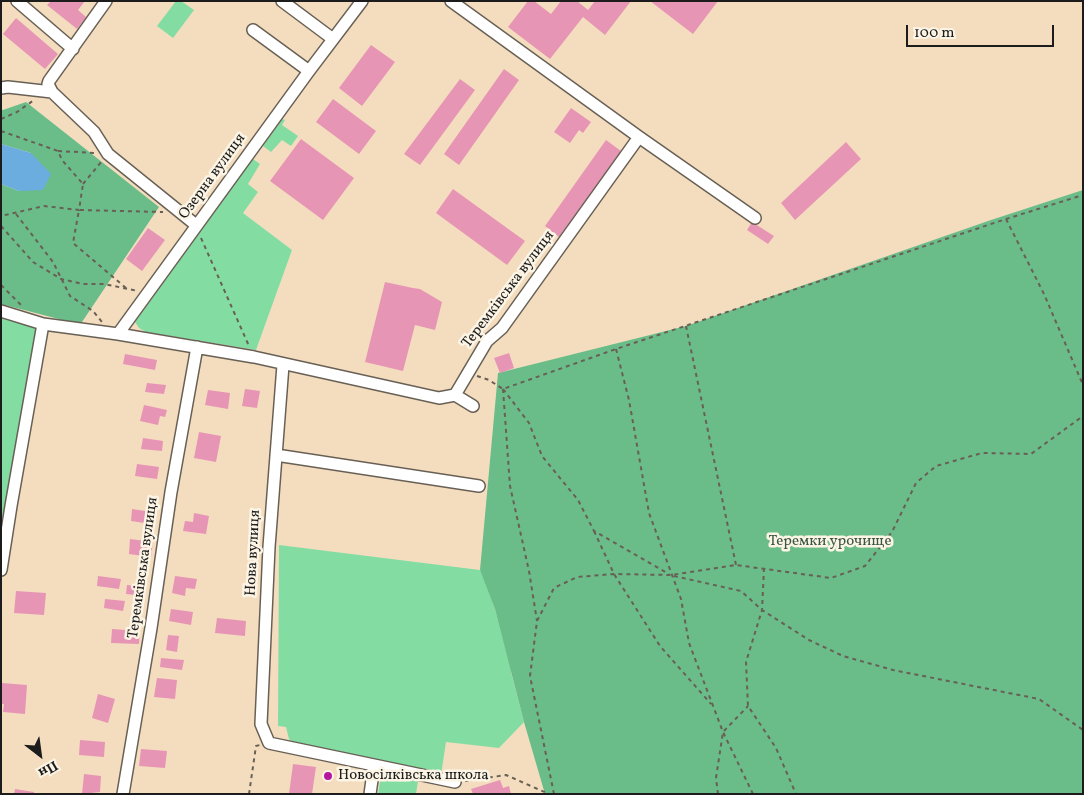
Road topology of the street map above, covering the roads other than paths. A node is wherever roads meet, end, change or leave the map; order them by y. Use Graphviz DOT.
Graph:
graph roads {
  1 [pos="17,1"];
  2 [pos="106,1"];
  3 [pos="282,1"];
  4 [pos="362,1"];
  5 [pos="451,1"];
  6 [pos="253,30"];
  7 [pos="332,39"];
  8 [pos="73,49"];
  9 [pos="309,71"];
  10 [pos="1,88"];
  11 [pos="49,92"];
  12 [pos="639,137"];
  13 [pos="755,218"];
  14 [pos="196,225"];
  15 [pos="1,311"];
  16 [pos="43,324"];
  17 [pos="114,334"];
  18 [pos="197,347"];
  19 [pos="283,364"];
  20 [pos="455,395"];
  21 [pos="473,406"];
  22 [pos="276,455"];
  23 [pos="479,486"];
  24 [pos="1,570"];
  25 [pos="374,766"];
  26 [pos="455,782"];
  27 [pos="123,794"];
  28 [pos="370,794"];
  1 -- 8 [label="street"];
  2 -- 8 [label="street"];
  3 -- 7 [label="street"];
  4 -- 7 [label="street, Озерна вулиця"];
  5 -- 12 [label="street"];
  6 -- 9 [label="street"];
  7 -- 9 [label="street, Озерна вулиця"];
  8 -- 11 [label="street"];
  9 -- 14 [label="street, Озерна вулиця"];
  10 -- 11 [label="street"];
  11 -- 14 [label="street"];
  12 -- 13 [label="street"];
  12 -- 20 [label="street, Теремківська вулиця"];
  14 -- 17 [label="street, Озерна вулиця"];
  15 -- 16 [label="street"];
  16 -- 17 [label="street"];
  16 -- 24 [label="street"];
  17 -- 18 [label="street"];
  18 -- 19 [label="street"];
  18 -- 27 [label="street, Теремківська вулиця"];
  19 -- 20 [label="street"];
  19 -- 22 [label="street, Нова вулиця"];
  20 -- 21 [label="street"];
  22 -- 23 [label="street"];
  22 -- 25 [label="street, Нова вулиця"];
  25 -- 26 [label="street"];
  25 -- 28 [label="street"];
}
